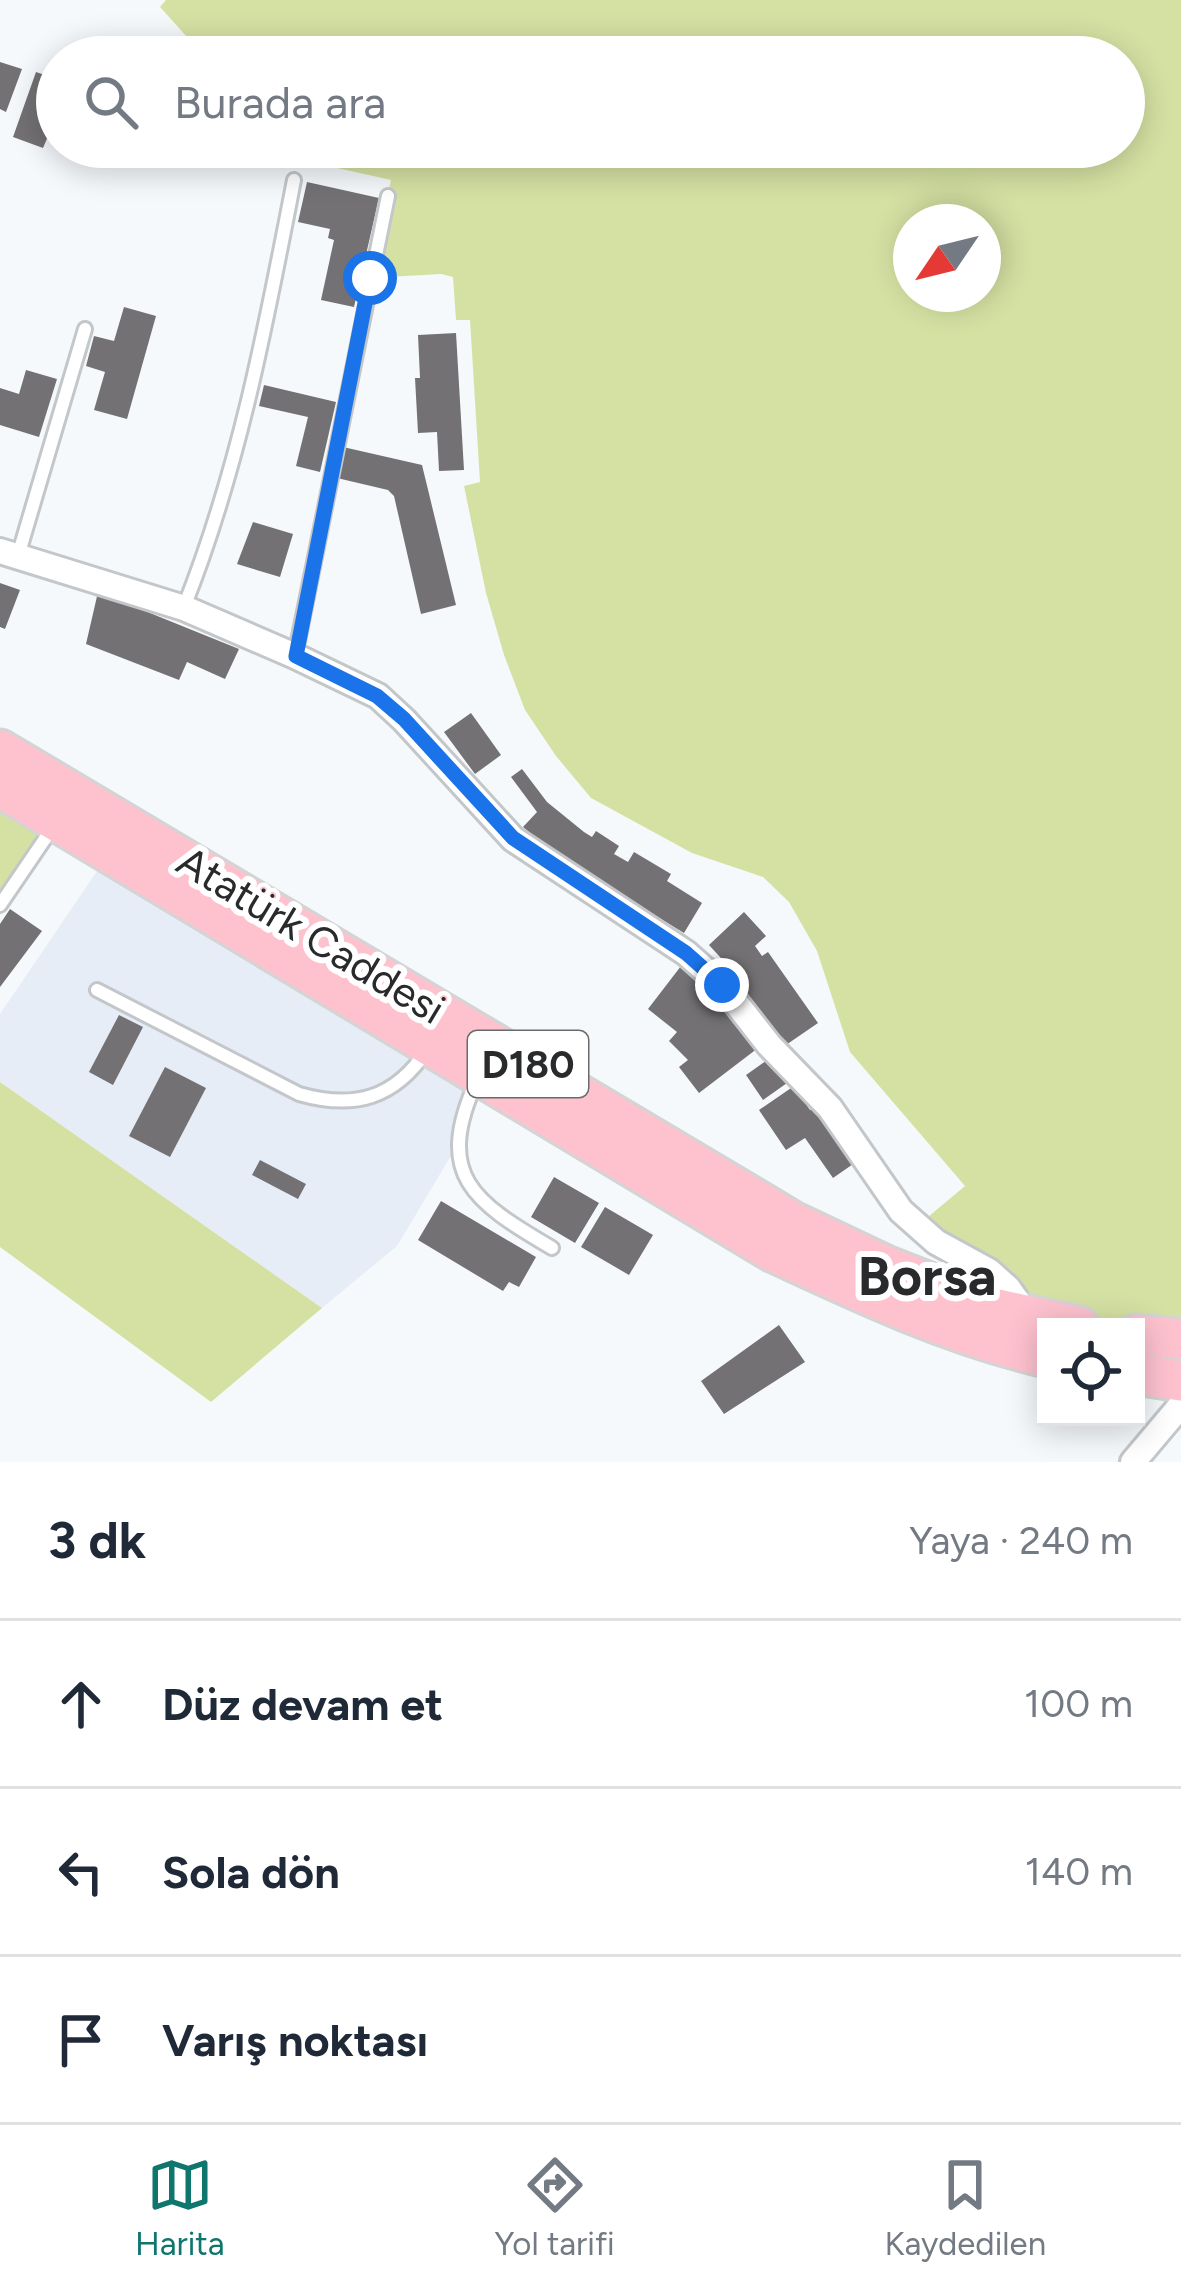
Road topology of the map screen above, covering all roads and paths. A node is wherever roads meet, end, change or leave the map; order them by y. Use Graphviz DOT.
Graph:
graph roads {
  1 [pos="294,180"];
  2 [pos="388,196"];
  3 [pos="85,329"];
  4 [pos="9,554"];
  5 [pos="184,608"];
  6 [pos="296,656"];
  7 [pos="0,750"];
  8 [pos="0,787"];
  9 [pos="57,821"];
  10 [pos="0,905"];
  11 [pos="97,990"];
  12 [pos="430,1045"];
  13 [pos="479,1075"];
  14 [pos="552,1248"];
  15 [pos="1027,1315"];
  16 [pos="1040,1318"];
  17 [pos="1145,1336"];
  18 [pos="1181,1340"];
  19 [pos="1037,1356"];
  20 [pos="1145,1376"];
  21 [pos="1181,1381"];
  22 [pos="1181,1405"];
  23 [pos="1133,1462"];
  1 -- 5 [label="lane"];
  2 -- 6 [label="lane"];
  3 -- 4 [label="lane"];
  4 -- 5 [label="street"];
  5 -- 6 [label="street"];
  6 -- 15 [label="street"];
  7 -- 15 [label="highway, Atatürk Caddesi / D180"];
  8 -- 9 [label="highway, Atatürk Caddesi / D180"];
  9 -- 10 [label="lane"];
  9 -- 12 [label="highway, Atatürk Caddesi / D180"];
  11 -- 12 [label="lane"];
  12 -- 13 [label="highway, Atatürk Caddesi / D180"];
  13 -- 14 [label="lane"];
  13 -- 19 [label="highway, Atatürk Caddesi / D180"];
  15 -- 16 [label="highway, Atatürk Caddesi / D180"];
  17 -- 18 [label="highway"];
  20 -- 21 [label="highway"];
  22 -- 23 [label="street"];
}
